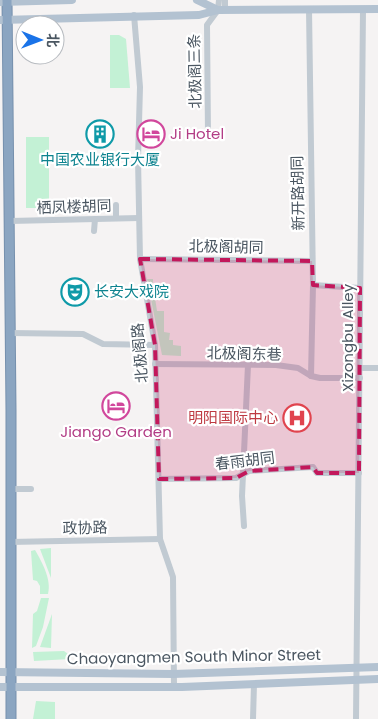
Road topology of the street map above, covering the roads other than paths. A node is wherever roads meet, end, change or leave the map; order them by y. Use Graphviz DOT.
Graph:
graph roads {
  1 [pos="72,0"];
  2 [pos="197,0"];
  3 [pos="219,0"];
  4 [pos="225,0"];
  5 [pos="4,1"];
  6 [pos="309,9"];
  7 [pos="363,9"];
  8 [pos="378,9"];
  9 [pos="222,10"];
  10 [pos="134,15"];
  11 [pos="3,20"];
  12 [pos="208,135"];
  13 [pos="116,205"];
  14 [pos="116,218"];
  15 [pos="139,218"];
  16 [pos="95,219"];
  17 [pos="10,221"];
  18 [pos="94,231"];
  19 [pos="140,259"];
  20 [pos="312,261"];
  21 [pos="313,285"];
  22 [pos="360,288"];
  23 [pos="10,333"];
  24 [pos="154,345"];
  25 [pos="155,364"];
  26 [pos="248,366"];
  27 [pos="360,368"];
  28 [pos="378,368"];
  29 [pos="311,376"];
  30 [pos="360,378"];
  31 [pos="360,473"];
  32 [pos="244,474"];
  33 [pos="159,479"];
  34 [pos="11,489"];
  35 [pos="30,489"];
  36 [pos="244,526"];
  37 [pos="160,539"];
  38 [pos="10,542"];
  39 [pos="378,667"];
  40 [pos="358,668"];
  41 [pos="0,672"];
  42 [pos="10,672"];
  43 [pos="174,674"];
  44 [pos="378,678"];
  45 [pos="356,679"];
  46 [pos="254,684"];
  47 [pos="0,687"];
  48 [pos="10,687"];
  49 [pos="174,687"];
  50 [pos="11,719"];
  51 [pos="253,719"];
  52 [pos="356,719"];
  1 -- 5 [label="main road"];
  2 -- 9 [label="main road"];
  3 -- 9 [label="street"];
  4 -- 9 [label="street"];
  5 -- 11 [label="highway"];
  6 -- 7 [label="main road"];
  6 -- 9 [label="main road"];
  6 -- 20 [label="street, 新开路胡同"];
  7 -- 8 [label="main road"];
  7 -- 22 [label="street, Xizongbu Alley"];
  9 -- 10 [label="main road"];
  9 -- 12 [label="street, 北极阁三条"];
  10 -- 11 [label="main road"];
  10 -- 15 [label="street, 北极阁路"];
  11 -- 17 [label="highway"];
  13 -- 14 [label="street"];
  14 -- 15 [label="street, 栖凤楼胡同"];
  14 -- 16 [label="street, 栖凤楼胡同"];
  15 -- 19 [label="street, 北极阁路"];
  16 -- 17 [label="street, 栖凤楼胡同"];
  16 -- 18 [label="street"];
  17 -- 23 [label="highway"];
  19 -- 20 [label="street, 北极阁胡同"];
  19 -- 24 [label="street, 北极阁路"];
  20 -- 21 [label="street, 新开路胡同"];
  21 -- 22 [label="street"];
  21 -- 29 [label="street, 新开路胡同"];
  22 -- 27 [label="street, Xizongbu Alley"];
  23 -- 24 [label="street"];
  23 -- 34 [label="highway"];
  24 -- 25 [label="street, 北极阁路"];
  25 -- 26 [label="street, 北极阁东巷"];
  25 -- 33 [label="street, 北极阁路"];
  26 -- 29 [label="street, 北极阁东巷"];
  26 -- 32 [label="street"];
  27 -- 28 [label="street"];
  27 -- 30 [label="street, Xizongbu Alley"];
  29 -- 30 [label="street, 北极阁东巷"];
  30 -- 31 [label="street, Xizongbu Alley"];
  31 -- 32 [label="street, 春雨胡同"];
  31 -- 40 [label="street, Xizongbu Alley"];
  32 -- 33 [label="street, 春雨胡同"];
  32 -- 36 [label="street"];
  33 -- 37 [label="street, 北极阁路"];
  34 -- 35 [label="street"];
  34 -- 38 [label="highway"];
  37 -- 38 [label="street, 政协路"];
  37 -- 43 [label="street, 北极阁路"];
  38 -- 42 [label="highway"];
  39 -- 40 [label="main road, Chaoyangmen South Minor Street"];
  40 -- 43 [label="main road, Chaoyangmen South Minor Street"];
  40 -- 45 [label="street, Xizongbu Alley"];
  41 -- 42 [label="main road, Chaoyangmen South Minor Street"];
  42 -- 43 [label="main road, Chaoyangmen South Minor Street"];
  42 -- 48 [label="highway"];
  43 -- 49 [label="street, 北极阁路"];
  44 -- 45 [label="main road, Chaoyangmen South Minor Street"];
  45 -- 46 [label="main road, Chaoyangmen South Minor Street"];
  45 -- 52 [label="street, Xizongbu Alley"];
  46 -- 49 [label="main road, Chaoyangmen South Minor Street"];
  46 -- 51 [label="street"];
  47 -- 48 [label="main road, Chaoyangmen South Minor Street"];
  48 -- 49 [label="main road, Chaoyangmen South Minor Street"];
  48 -- 50 [label="highway"];
}
